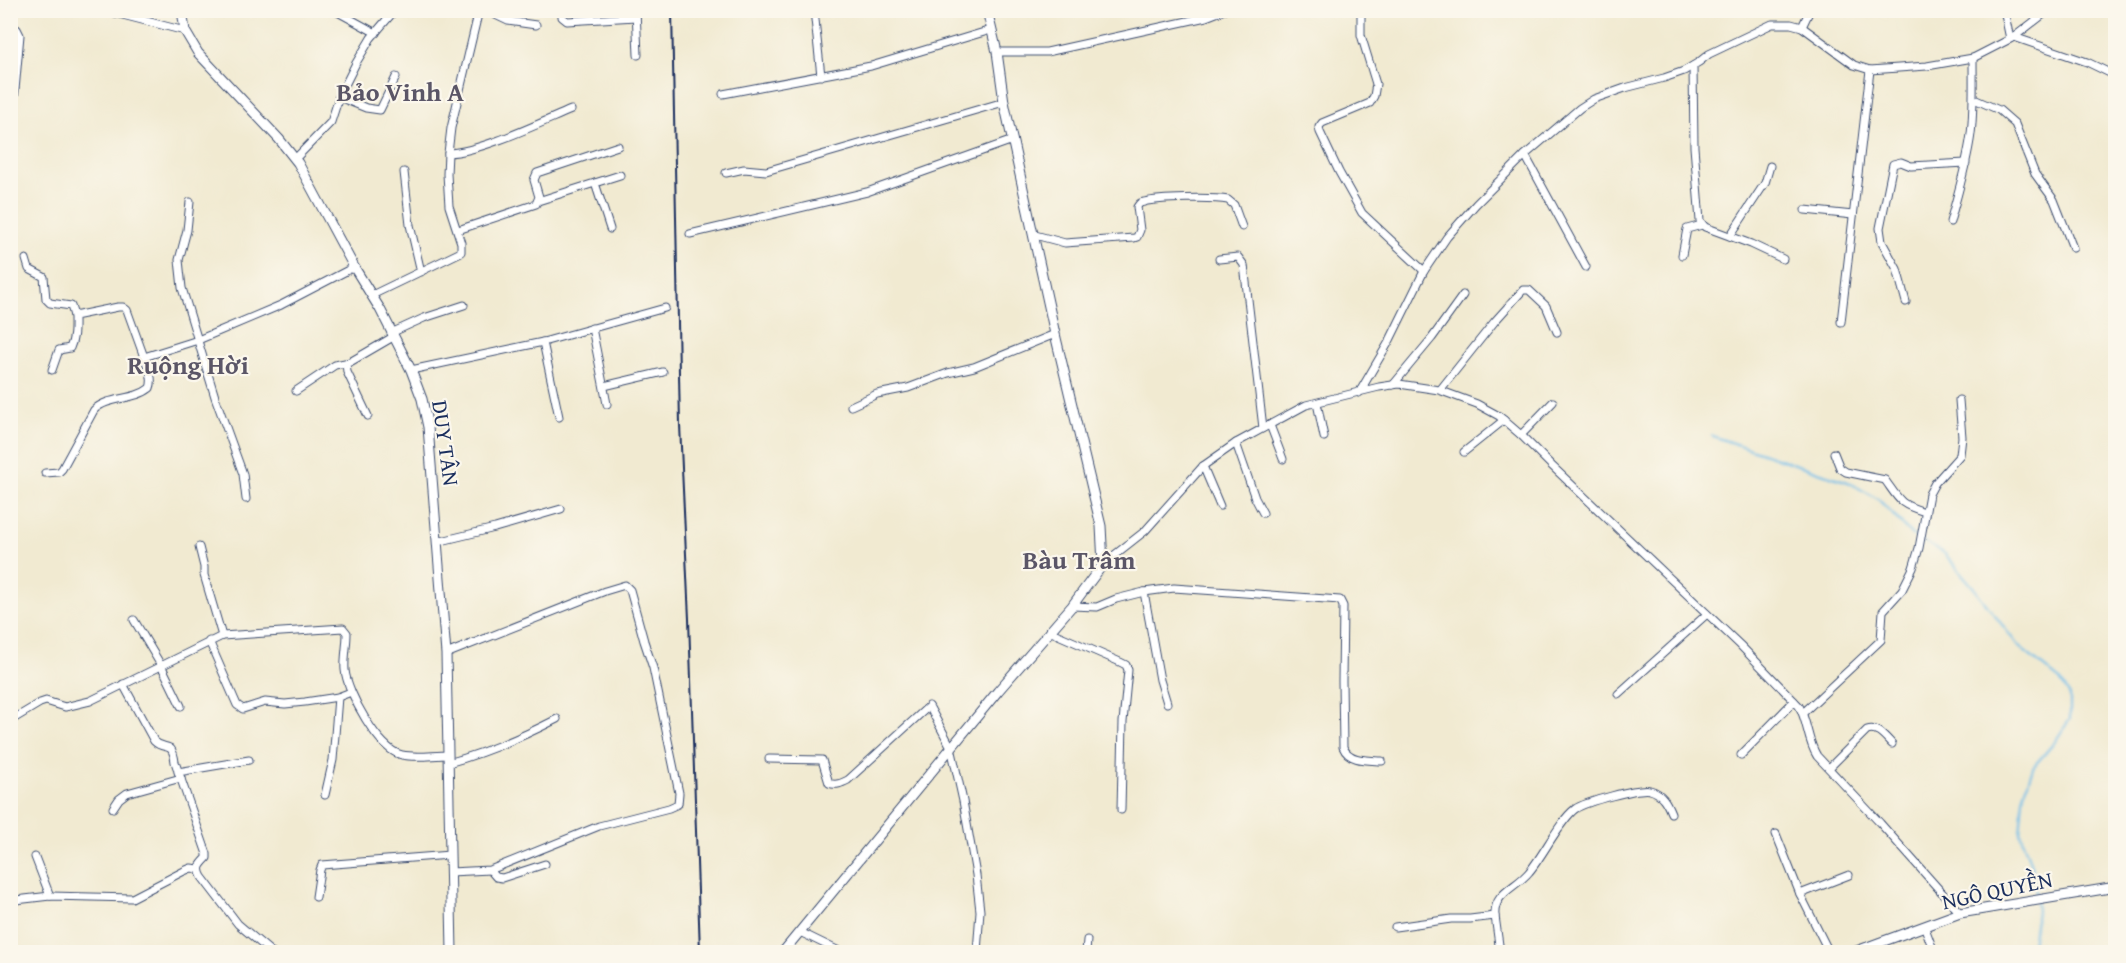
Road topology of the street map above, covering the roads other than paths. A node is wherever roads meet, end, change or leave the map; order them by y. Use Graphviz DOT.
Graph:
graph roads {
  1 [pos="103,10"];
  2 [pos="182,10"];
  3 [pos="334,10"];
  4 [pos="395,10"];
  5 [pos="478,10"];
  6 [pos="485,10"];
  7 [pos="562,10"];
  8 [pos="814,10"];
  9 [pos="987,10"];
  10 [pos="1224,10"];
  11 [pos="1361,10"];
  12 [pos="1810,10"];
  13 [pos="2004,10"];
  14 [pos="2049,10"];
  15 [pos="636,14"];
  16 [pos="536,25"];
  17 [pos="10,27"];
  18 [pos="1802,27"];
  19 [pos="991,30"];
  20 [pos="185,31"];
  21 [pos="376,33"];
  22 [pos="2012,38"];
  23 [pos="997,52"];
  24 [pos="638,55"];
  25 [pos="1973,58"];
  26 [pos="1693,66"];
  27 [pos="1870,70"];
  28 [pos="821,76"];
  29 [pos="2115,76"];
  30 [pos="396,77"];
  31 [pos="723,94"];
  32 [pos="339,96"];
  33 [pos="1974,99"];
  34 [pos="1005,102"];
  35 [pos="571,110"];
  36 [pos="10,115"];
  37 [pos="1013,140"];
  38 [pos="618,146"];
  39 [pos="448,153"];
  40 [pos="1525,155"];
  41 [pos="295,159"];
  42 [pos="1966,163"];
  43 [pos="1770,166"];
  44 [pos="405,172"];
  45 [pos="726,173"];
  46 [pos="620,175"];
  47 [pos="595,183"];
  48 [pos="538,201"];
  49 [pos="190,202"];
  50 [pos="1806,210"];
  51 [pos="1853,215"];
  52 [pos="1950,222"];
  53 [pos="1702,225"];
  54 [pos="1242,227"];
  55 [pos="610,229"];
  56 [pos="458,230"];
  57 [pos="690,234"];
  58 [pos="1035,235"];
  59 [pos="1730,236"];
  60 [pos="2073,248"];
  61 [pos="1682,255"];
  62 [pos="26,259"];
  63 [pos="1219,259"];
  64 [pos="1784,259"];
  65 [pos="354,267"];
  66 [pos="1586,267"];
  67 [pos="1424,271"];
  68 [pos="421,272"];
  69 [pos="372,295"];
  70 [pos="1463,296"];
  71 [pos="1906,302"];
  72 [pos="464,306"];
  73 [pos="665,308"];
  74 [pos="74,316"];
  75 [pos="1841,322"];
  76 [pos="592,328"];
  77 [pos="1557,332"];
  78 [pos="1055,334"];
  79 [pos="392,335"];
  80 [pos="198,340"];
  81 [pos="543,342"];
  82 [pos="144,357"];
  83 [pos="346,363"];
  84 [pos="52,370"];
  85 [pos="411,370"];
  86 [pos="663,372"];
  87 [pos="1394,385"];
  88 [pos="604,386"];
  89 [pos="1440,390"];
  90 [pos="296,391"];
  91 [pos="1359,393"];
  92 [pos="1959,399"];
  93 [pos="1553,402"];
  94 [pos="1317,403"];
  95 [pos="607,404"];
  96 [pos="851,406"];
  97 [pos="368,416"];
  98 [pos="559,417"];
  99 [pos="1504,420"];
  100 [pos="1267,426"];
  101 [pos="1521,435"];
  102 [pos="1324,437"];
  103 [pos="1236,443"];
  104 [pos="1464,452"];
  105 [pos="1834,453"];
  106 [pos="1283,459"];
  107 [pos="1203,466"];
  108 [pos="45,473"];
  109 [pos="246,498"];
  110 [pos="1220,506"];
  111 [pos="561,509"];
  112 [pos="1925,512"];
  113 [pos="1263,513"];
  114 [pos="437,542"];
  115 [pos="199,547"];
  116 [pos="1103,564"];
  117 [pos="1144,592"];
  118 [pos="1072,606"];
  119 [pos="1707,614"];
  120 [pos="134,620"];
  121 [pos="1049,631"];
  122 [pos="222,636"];
  123 [pos="208,641"];
  124 [pos="446,654"];
  125 [pos="162,667"];
  126 [pos="123,684"];
  127 [pos="351,692"];
  128 [pos="1618,694"];
  129 [pos="338,697"];
  130 [pos="1794,701"];
  131 [pos="1167,703"];
  132 [pos="181,706"];
  133 [pos="1803,713"];
  134 [pos="557,719"];
  135 [pos="10,721"];
  136 [pos="1892,744"];
  137 [pos="951,747"];
  138 [pos="1741,755"];
  139 [pos="448,759"];
  140 [pos="769,759"];
  141 [pos="249,760"];
  142 [pos="1382,761"];
  143 [pos="1829,768"];
  144 [pos="180,775"];
  145 [pos="325,795"];
  146 [pos="113,808"];
  147 [pos="1121,810"];
  148 [pos="1671,813"];
  149 [pos="1776,834"];
  150 [pos="450,855"];
  151 [pos="35,857"];
  152 [pos="545,864"];
  153 [pos="199,869"];
  154 [pos="490,870"];
  155 [pos="450,872"];
  156 [pos="1849,875"];
  157 [pos="2115,887"];
  158 [pos="1800,894"];
  159 [pos="10,896"];
  160 [pos="50,897"];
  161 [pos="316,897"];
  162 [pos="1960,914"];
  163 [pos="1495,916"];
  164 [pos="1395,927"];
  165 [pos="1925,928"];
  166 [pos="800,932"];
  167 [pos="1087,940"];
  168 [pos="271,952"];
  169 [pos="452,952"];
  170 [pos="783,952"];
  171 [pos="842,952"];
  172 [pos="977,952"];
  173 [pos="1086,952"];
  174 [pos="1500,952"];
  175 [pos="1829,952"];
  176 [pos="1854,952"];
  177 [pos="1934,952"];
  1 -- 20 [label="street"];
  2 -- 20 [label="street, DUY TÂN"];
  3 -- 21 [label="street"];
  4 -- 21 [label="street"];
  5 -- 39 [label="street"];
  6 -- 16 [label="street"];
  7 -- 15 [label="street"];
  8 -- 28 [label="street"];
  9 -- 19 [label="street"];
  10 -- 23 [label="street"];
  11 -- 67 [label="street"];
  12 -- 18 [label="street"];
  13 -- 22 [label="street"];
  14 -- 22 [label="street"];
  15 -- 24 [label="street"];
  17 -- 36 [label="street"];
  18 -- 26 [label="street"];
  18 -- 27 [label="street"];
  19 -- 23 [label="street"];
  19 -- 28 [label="street"];
  20 -- 41 [label="street, DUY TÂN"];
  21 -- 32 [label="street"];
  22 -- 25 [label="street"];
  22 -- 29 [label="street"];
  23 -- 34 [label="street"];
  25 -- 27 [label="street"];
  25 -- 33 [label="street"];
  26 -- 40 [label="street"];
  26 -- 53 [label="street"];
  27 -- 51 [label="street"];
  28 -- 31 [label="street"];
  30 -- 32 [label="street"];
  32 -- 41 [label="street"];
  33 -- 42 [label="street"];
  33 -- 60 [label="street"];
  34 -- 37 [label="street"];
  34 -- 45 [label="street"];
  35 -- 39 [label="street"];
  37 -- 57 [label="street"];
  37 -- 58 [label="street"];
  38 -- 48 [label="street"];
  39 -- 56 [label="street"];
  40 -- 66 [label="street"];
  40 -- 67 [label="street"];
  41 -- 65 [label="street, DUY TÂN"];
  42 -- 52 [label="street"];
  42 -- 71 [label="street"];
  43 -- 59 [label="street"];
  44 -- 68 [label="street"];
  46 -- 47 [label="street"];
  47 -- 48 [label="street"];
  47 -- 55 [label="street"];
  48 -- 56 [label="street"];
  49 -- 80 [label="street"];
  50 -- 51 [label="street"];
  51 -- 75 [label="street"];
  53 -- 59 [label="street"];
  53 -- 61 [label="street"];
  54 -- 58 [label="street"];
  56 -- 68 [label="street"];
  58 -- 78 [label="street"];
  59 -- 64 [label="street"];
  62 -- 74 [label="street"];
  63 -- 100 [label="street"];
  65 -- 69 [label="street, DUY TÂN"];
  65 -- 80 [label="street"];
  67 -- 91 [label="street"];
  68 -- 69 [label="street"];
  69 -- 79 [label="street, DUY TÂN"];
  70 -- 87 [label="street"];
  72 -- 79 [label="street"];
  73 -- 76 [label="street"];
  74 -- 82 [label="street"];
  74 -- 84 [label="street"];
  76 -- 81 [label="street"];
  76 -- 88 [label="street"];
  77 -- 89 [label="street"];
  78 -- 96 [label="street"];
  78 -- 116 [label="street"];
  79 -- 83 [label="street"];
  79 -- 85 [label="street, DUY TÂN"];
  80 -- 82 [label="street"];
  80 -- 109 [label="street"];
  81 -- 85 [label="street"];
  81 -- 98 [label="street"];
  82 -- 108 [label="street"];
  83 -- 90 [label="street"];
  83 -- 97 [label="street"];
  85 -- 114 [label="street, DUY TÂN"];
  86 -- 88 [label="street"];
  87 -- 89 [label="street"];
  87 -- 91 [label="street"];
  88 -- 95 [label="street"];
  89 -- 99 [label="street"];
  91 -- 94 [label="street"];
  92 -- 112 [label="street"];
  93 -- 101 [label="street"];
  94 -- 100 [label="street"];
  94 -- 102 [label="street"];
  99 -- 101 [label="street"];
  99 -- 104 [label="street"];
  100 -- 103 [label="street"];
  100 -- 106 [label="street"];
  101 -- 119 [label="street"];
  103 -- 107 [label="street"];
  103 -- 113 [label="street"];
  105 -- 112 [label="street"];
  107 -- 110 [label="street"];
  107 -- 116 [label="street"];
  111 -- 114 [label="street"];
  112 -- 133 [label="street"];
  114 -- 124 [label="street, DUY TÂN"];
  115 -- 122 [label="street"];
  116 -- 118 [label="street"];
  117 -- 118 [label="street"];
  117 -- 131 [label="street"];
  117 -- 142 [label="street"];
  118 -- 121 [label="street"];
  119 -- 128 [label="street"];
  119 -- 130 [label="street"];
  120 -- 125 [label="street"];
  121 -- 137 [label="street"];
  121 -- 147 [label="street"];
  122 -- 123 [label="street"];
  122 -- 127 [label="street"];
  123 -- 125 [label="street"];
  123 -- 129 [label="street"];
  124 -- 139 [label="street, DUY TÂN"];
  124 -- 154 [label="street"];
  125 -- 126 [label="street"];
  125 -- 132 [label="street"];
  126 -- 135 [label="street"];
  126 -- 144 [label="street"];
  127 -- 129 [label="street"];
  127 -- 139 [label="street"];
  129 -- 145 [label="street"];
  130 -- 133 [label="street"];
  130 -- 138 [label="street"];
  133 -- 143 [label="street"];
  134 -- 139 [label="street"];
  136 -- 143 [label="street"];
  137 -- 140 [label="street"];
  137 -- 166 [label="street"];
  137 -- 172 [label="street"];
  139 -- 150 [label="street, DUY TÂN"];
  141 -- 144 [label="street"];
  143 -- 162 [label="street"];
  144 -- 146 [label="street"];
  144 -- 153 [label="street"];
  148 -- 163 [label="street"];
  149 -- 158 [label="street"];
  150 -- 155 [label="street, DUY TÂN"];
  150 -- 161 [label="street"];
  151 -- 160 [label="street"];
  152 -- 154 [label="street"];
  153 -- 160 [label="street"];
  153 -- 168 [label="street"];
  154 -- 155 [label="street"];
  155 -- 169 [label="street, DUY TÂN"];
  156 -- 158 [label="street"];
  157 -- 162 [label="street, NGÔ QUYỀN"];
  158 -- 175 [label="street"];
  159 -- 160 [label="street"];
  162 -- 165 [label="street, NGÔ QUYỀN"];
  163 -- 164 [label="street"];
  163 -- 174 [label="street"];
  165 -- 176 [label="street, NGÔ QUYỀN"];
  165 -- 177 [label="street"];
  166 -- 170 [label="street"];
  166 -- 171 [label="street"];
  167 -- 173 [label="street"];
}
